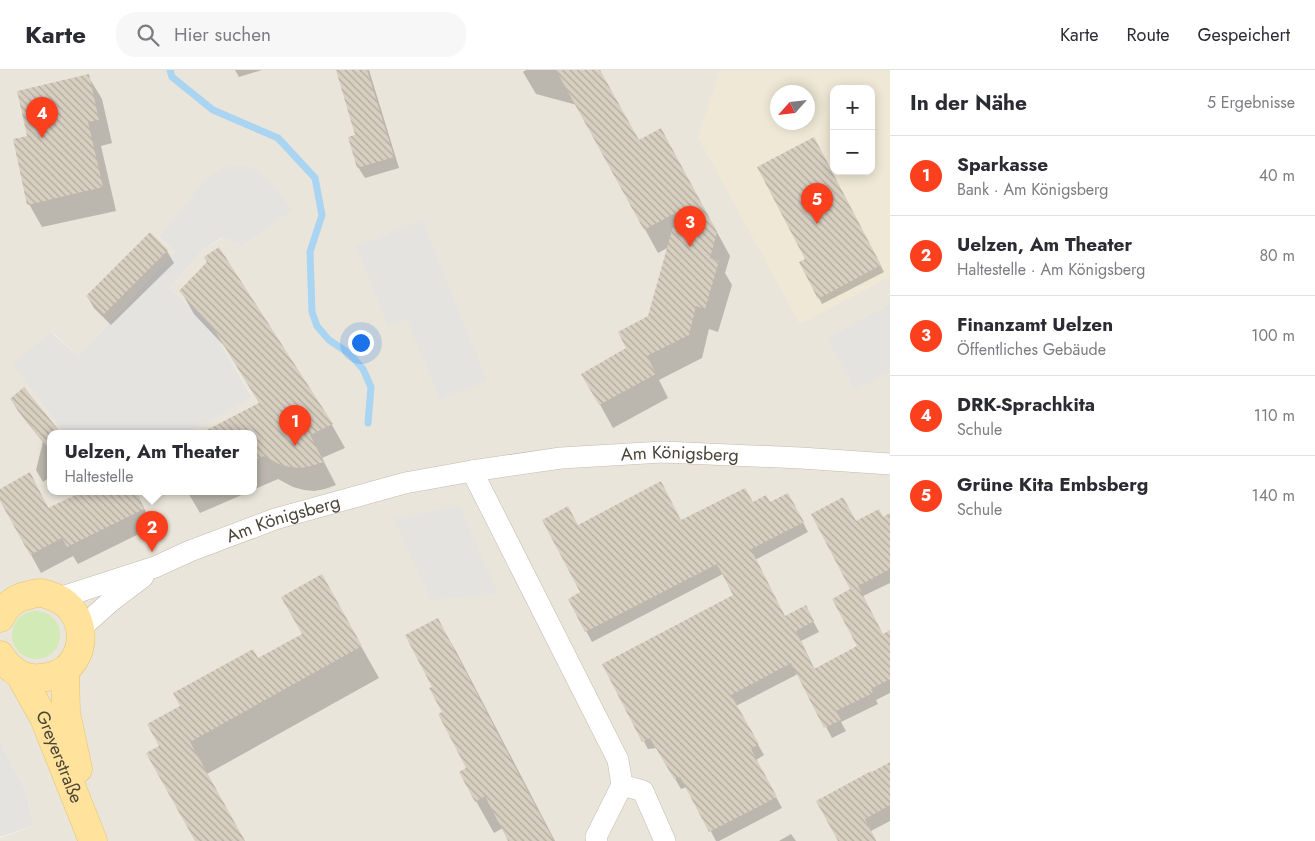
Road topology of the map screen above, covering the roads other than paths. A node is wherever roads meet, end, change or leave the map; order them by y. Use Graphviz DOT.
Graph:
graph roads {
  1 [pos="890,464"];
  2 [pos="472,471"];
  3 [pos="155,567"];
  4 [pos="11,590"];
  5 [pos="59,598"];
  6 [pos="0,618"];
  7 [pos="81,628"];
  8 [pos="0,655"];
  9 [pos="65,670"];
  10 [pos="20,675"];
  11 [pos="622,785"];
  12 [pos="93,841"];
  13 [pos="597,841"];
  14 [pos="665,841"];
  1 -- 2 [label="street, Am Königsberg"];
  2 -- 3 [label="street, Am Königsberg"];
  2 -- 11 [label="street"];
  3 -- 5 [label="street, Am Königsberg"];
  3 -- 7 [label="street, Am Königsberg"];
  4 -- 5 [label="main road"];
  4 -- 6 [label="main road"];
  5 -- 7 [label="main road"];
  7 -- 9 [label="main road"];
  8 -- 10 [label="main road, Greyerstraße"];
  9 -- 10 [label="main road"];
  9 -- 12 [label="main road, Greyerstraße"];
  10 -- 12 [label="main road, Greyerstraße"];
  11 -- 13 [label="street"];
  11 -- 14 [label="street"];
}
